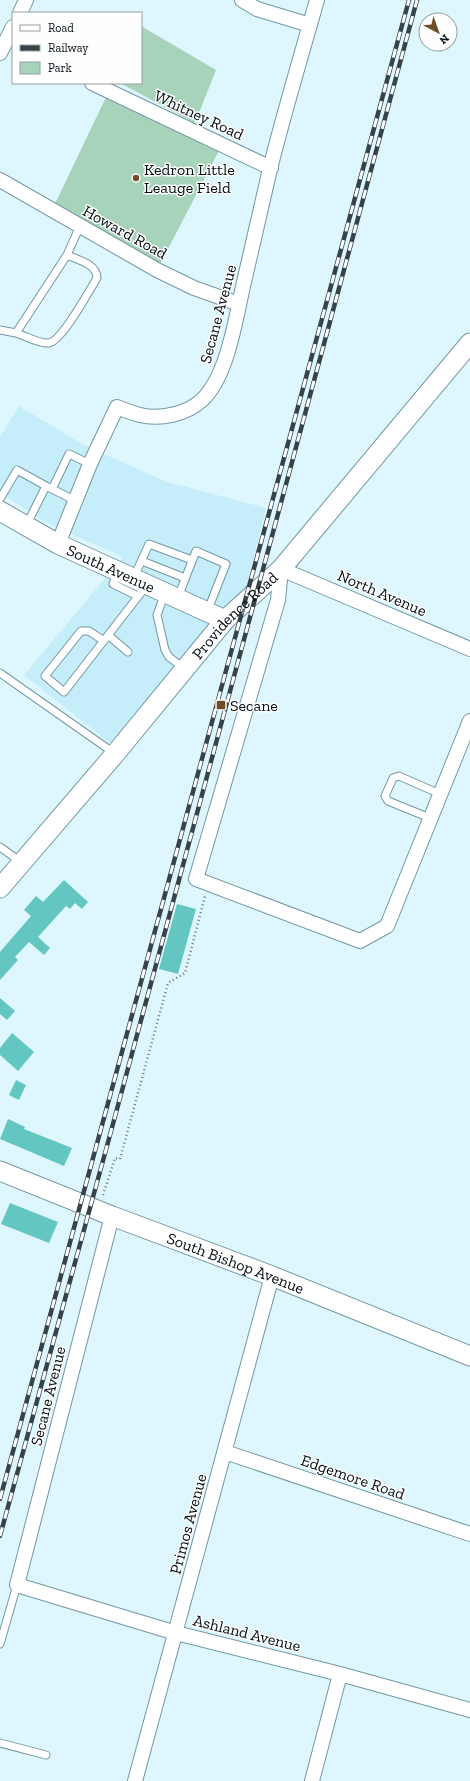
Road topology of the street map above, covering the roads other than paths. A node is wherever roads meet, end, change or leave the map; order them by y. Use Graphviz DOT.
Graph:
graph roads {
  1 [pos="26,0"];
  2 [pos="242,0"];
  3 [pos="317,0"];
  4 [pos="20,12"];
  5 [pos="310,25"];
  6 [pos="12,30"];
  7 [pos="6,47"];
  8 [pos="94,84"];
  9 [pos="271,168"];
  10 [pos="0,180"];
  11 [pos="80,226"];
  12 [pos="67,255"];
  13 [pos="239,304"];
  14 [pos="0,330"];
  15 [pos="16,333"];
  16 [pos="470,343"];
  17 [pos="90,464"];
  18 [pos="49,487"];
  19 [pos="0,499"];
  20 [pos="74,500"];
  21 [pos="0,511"];
  22 [pos="25,526"];
  23 [pos="58,544"];
  24 [pos="192,560"];
  25 [pos="142,561"];
  26 [pos="281,569"];
  27 [pos="185,578"];
  28 [pos="134,583"];
  29 [pos="171,596"];
  30 [pos="207,612"];
  31 [pos="225,620"];
  32 [pos="106,638"];
  33 [pos="470,649"];
  34 [pos="128,652"];
  35 [pos="185,669"];
  36 [pos="0,673"];
  37 [pos="470,721"];
  38 [pos="115,754"];
  39 [pos="440,794"];
  40 [pos="430,818"];
  41 [pos="0,847"];
  42 [pos="22,862"];
  43 [pos="0,888"];
  44 [pos="0,1171"];
  45 [pos="112,1216"];
  46 [pos="272,1276"];
  47 [pos="470,1356"];
  48 [pos="225,1452"];
  49 [pos="470,1534"];
  50 [pos="17,1585"];
  51 [pos="176,1633"];
  52 [pos="0,1644"];
  53 [pos="340,1674"];
  54 [pos="470,1710"];
  55 [pos="0,1743"];
  56 [pos="46,1755"];
  57 [pos="135,1781"];
  58 [pos="312,1781"];
  1 -- 4 [label="street"];
  2 -- 5 [label="street"];
  3 -- 5 [label="street, Secane Avenue"];
  5 -- 9 [label="street, Secane Avenue"];
  6 -- 7 [label="street"];
  8 -- 9 [label="street, Whitney Road"];
  9 -- 13 [label="street, Secane Avenue"];
  10 -- 11 [label="street, Howard Road"];
  11 -- 12 [label="lane"];
  11 -- 13 [label="street, Howard Road"];
  12 -- 15 [label="lane"];
  12 -- 15 [label="lane"];
  13 -- 17 [label="street, Secane Avenue"];
  14 -- 15 [label="lane"];
  16 -- 26 [label="street, Providence Road"];
  17 -- 18 [label="lane"];
  17 -- 20 [label="street, Secane Avenue"];
  18 -- 19 [label="lane"];
  18 -- 20 [label="lane"];
  18 -- 22 [label="lane"];
  20 -- 23 [label="street, Secane Avenue"];
  21 -- 22 [label="street, South Avenue"];
  22 -- 23 [label="street, South Avenue"];
  23 -- 28 [label="street, South Avenue"];
  24 -- 25 [label="lane"];
  24 -- 27 [label="lane"];
  24 -- 30 [label="lane"];
  25 -- 27 [label="lane"];
  25 -- 28 [label="lane"];
  26 -- 31 [label="street, Providence Road"];
  26 -- 33 [label="street, North Avenue"];
  26 -- 40 [label="street"];
  27 -- 29 [label="lane"];
  28 -- 29 [label="street, South Avenue"];
  28 -- 32 [label="lane"];
  29 -- 30 [label="street, South Avenue"];
  29 -- 35 [label="lane"];
  30 -- 31 [label="street, South Avenue"];
  31 -- 35 [label="street, Providence Road"];
  32 -- 32 [label="lane"];
  32 -- 34 [label="lane"];
  35 -- 38 [label="street, Providence Road"];
  36 -- 38 [label="lane"];
  37 -- 39 [label="street"];
  38 -- 42 [label="street, Providence Road"];
  39 -- 40 [label="street"];
  39 -- 40 [label="lane"];
  41 -- 42 [label="lane"];
  42 -- 43 [label="street, Providence Road"];
  44 -- 45 [label="street, South Bishop Avenue"];
  45 -- 46 [label="street, South Bishop Avenue"];
  45 -- 50 [label="street, Secane Avenue"];
  46 -- 47 [label="street, South Bishop Avenue"];
  46 -- 48 [label="street, Primos Avenue"];
  48 -- 49 [label="street, Edgemore Road"];
  48 -- 51 [label="street, Primos Avenue"];
  50 -- 51 [label="street, Ashland Avenue"];
  50 -- 52 [label="lane"];
  51 -- 53 [label="street, Ashland Avenue"];
  51 -- 57 [label="street, Primos Avenue"];
  53 -- 54 [label="street, Ashland Avenue"];
  53 -- 58 [label="street"];
  55 -- 56 [label="lane"];
}
